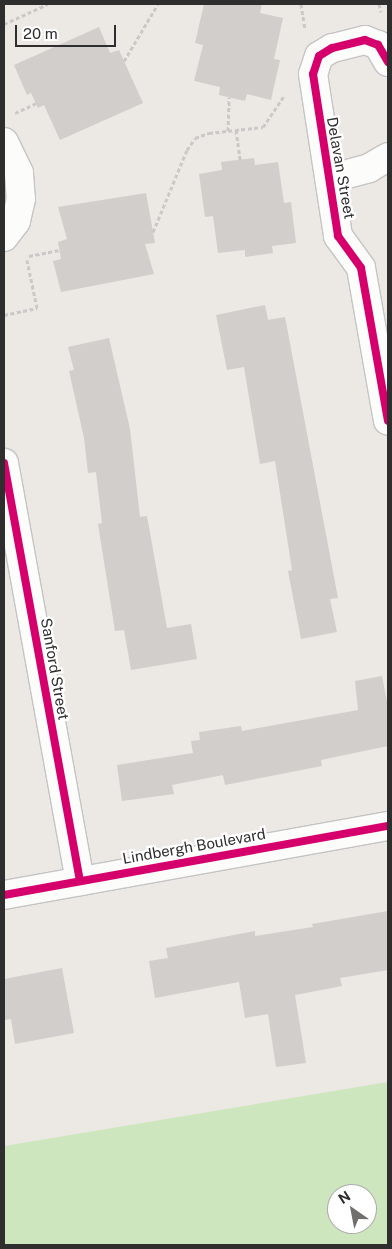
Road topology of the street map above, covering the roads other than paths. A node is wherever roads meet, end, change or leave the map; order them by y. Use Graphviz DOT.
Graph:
graph roads {
  1 [pos="388,62"];
  2 [pos="6,129"];
  3 [pos="388,158"];
  4 [pos="330,175"];
  5 [pos="4,237"];
  6 [pos="388,420"];
  7 [pos="4,463"];
  8 [pos="388,826"];
  9 [pos="80,881"];
  10 [pos="4,895"];
  1 -- 4 [label="street, Delavan Street"];
  2 -- 5 [label="street"];
  3 -- 4 [label="street, Delavan Street"];
  4 -- 6 [label="street, Delavan Street"];
  7 -- 9 [label="street, Sanford Street"];
  8 -- 9 [label="street, Lindbergh Boulevard"];
  9 -- 10 [label="street, Lindbergh Boulevard"];
}
